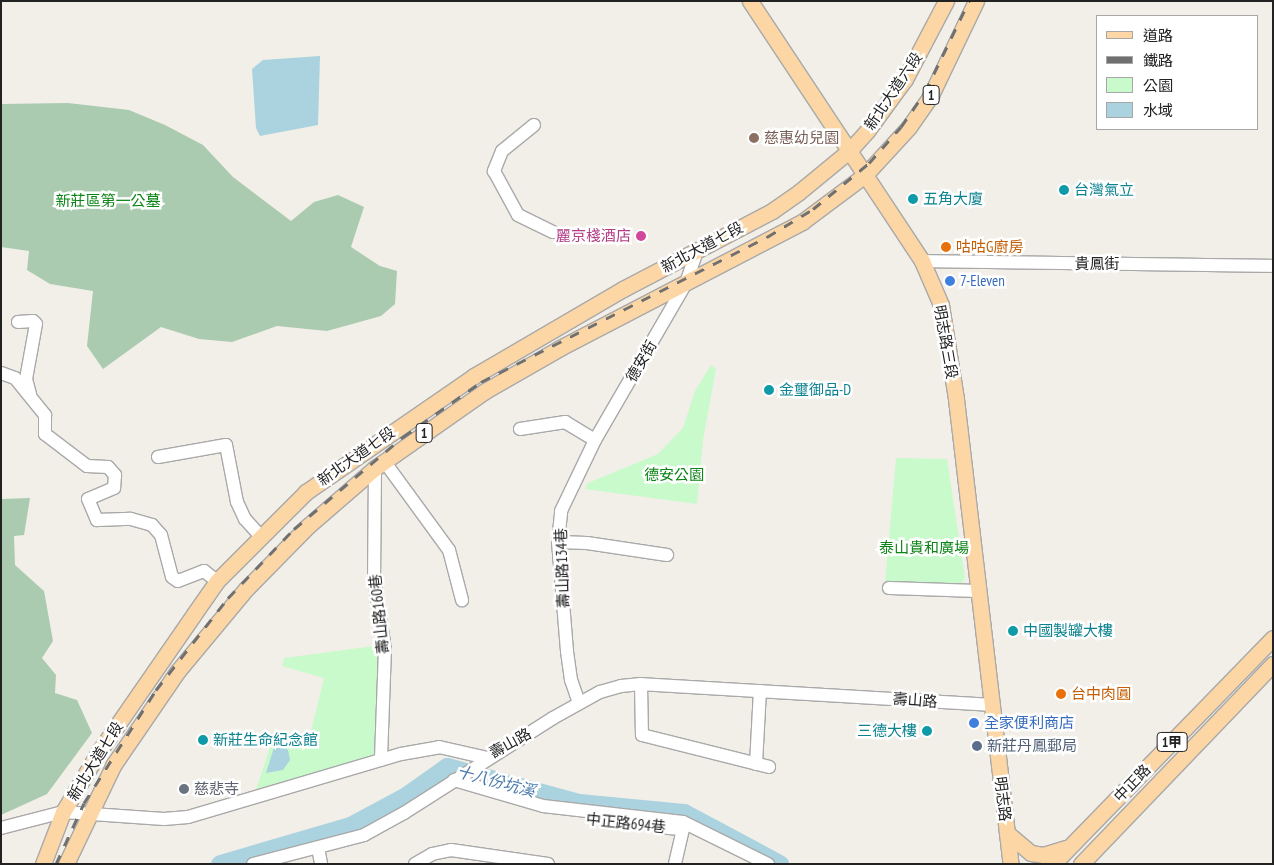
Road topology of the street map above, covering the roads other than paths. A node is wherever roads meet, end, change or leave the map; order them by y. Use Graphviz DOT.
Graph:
graph roads {
  1 [pos="750,1"];
  2 [pos="946,1"];
  3 [pos="976,1"];
  4 [pos="534,125"];
  5 [pos="849,152"];
  6 [pos="865,175"];
  7 [pos="553,232"];
  8 [pos="698,249"];
  9 [pos="922,261"];
  10 [pos="1273,266"];
  11 [pos="686,283"];
  12 [pos="18,322"];
  13 [pos="1,373"];
  14 [pos="31,398"];
  15 [pos="520,429"];
  16 [pos="595,440"];
  17 [pos="158,458"];
  18 [pos="380,464"];
  19 [pos="260,537"];
  20 [pos="558,542"];
  21 [pos="667,555"];
  22 [pos="218,582"];
  23 [pos="889,588"];
  24 [pos="978,591"];
  25 [pos="462,600"];
  26 [pos="1273,638"];
  27 [pos="1273,664"];
  28 [pos="642,684"];
  29 [pos="760,691"];
  30 [pos="579,703"];
  31 [pos="991,705"];
  32 [pos="484,759"];
  33 [pos="381,760"];
  34 [pos="756,764"];
  35 [pos="769,767"];
  36 [pos="455,780"];
  37 [pos="63,812"];
  38 [pos="535,813"];
  39 [pos="88,814"];
  40 [pos="1,828"];
  41 [pos="1007,833"];
  42 [pos="1072,845"];
  43 [pos="318,848"];
  44 [pos="506,861"];
  45 [pos="261,862"];
  46 [pos="43,864"];
  47 [pos="66,864"];
  48 [pos="321,864"];
  49 [pos="415,864"];
  50 [pos="548,864"];
  51 [pos="675,864"];
  52 [pos="768,864"];
  53 [pos="1011,864"];
  54 [pos="1053,864"];
  55 [pos="1081,864"];
  1 -- 5 [label="main road, 明志路三段"];
  2 -- 5 [label="main road, 新北大道六段 / 1"];
  3 -- 6 [label="main road, 新北大道六段 / 1"];
  4 -- 7 [label="street"];
  5 -- 6 [label="main road, 明志路三段"];
  5 -- 8 [label="main road, 新北大道七段 / 1"];
  6 -- 9 [label="main road, 明志路三段"];
  6 -- 11 [label="main road, 新北大道七段 / 1"];
  8 -- 11 [label="street, 德安街"];
  8 -- 19 [label="main road, 新北大道七段 / 1"];
  9 -- 10 [label="street, 貴鳳街"];
  9 -- 24 [label="main road, 明志路三段"];
  11 -- 16 [label="street, 德安街"];
  11 -- 18 [label="main road, 新北大道七段 / 1"];
  12 -- 14 [label="street"];
  13 -- 14 [label="street"];
  14 -- 22 [label="street"];
  15 -- 16 [label="street"];
  16 -- 20 [label="street, 壽山路134巷"];
  17 -- 19 [label="street"];
  18 -- 25 [label="street"];
  18 -- 33 [label="street, 壽山路160巷"];
  18 -- 39 [label="main road, 新北大道七段 / 1"];
  19 -- 22 [label="main road, 新北大道七段 / 1"];
  20 -- 21 [label="street"];
  20 -- 30 [label="street, 壽山路134巷"];
  22 -- 37 [label="main road, 新北大道七段 / 1"];
  23 -- 24 [label="street"];
  24 -- 31 [label="main road, 明志路三段"];
  26 -- 42 [label="main road, 中正路 / 1甲"];
  27 -- 55 [label="main road, 中正路 / 1甲"];
  28 -- 29 [label="street, 壽山路"];
  28 -- 30 [label="street, 壽山路"];
  28 -- 34 [label="street"];
  29 -- 31 [label="street, 壽山路"];
  29 -- 34 [label="street"];
  30 -- 32 [label="street, 壽山路"];
  31 -- 41 [label="main road, 明志路"];
  32 -- 33 [label="street, 壽山路"];
  32 -- 36 [label="street"];
  33 -- 39 [label="street, 壽山路"];
  34 -- 35 [label="street"];
  36 -- 43 [label="street"];
  36 -- 52 [label="street"];
  37 -- 39 [label="street, 壽山路"];
  37 -- 40 [label="street, 壽山路"];
  37 -- 46 [label="main road, 新北大道七段 / 1"];
  38 -- 51 [label="street, 中正路694巷"];
  39 -- 47 [label="main road, 新北大道七段 / 1"];
  41 -- 42 [label="main road"];
  41 -- 53 [label="main road, 明志路"];
  42 -- 54 [label="main road, 中正路 / 1甲"];
  43 -- 45 [label="street"];
  43 -- 48 [label="street"];
  44 -- 49 [label="street"];
  44 -- 50 [label="street"];
}
